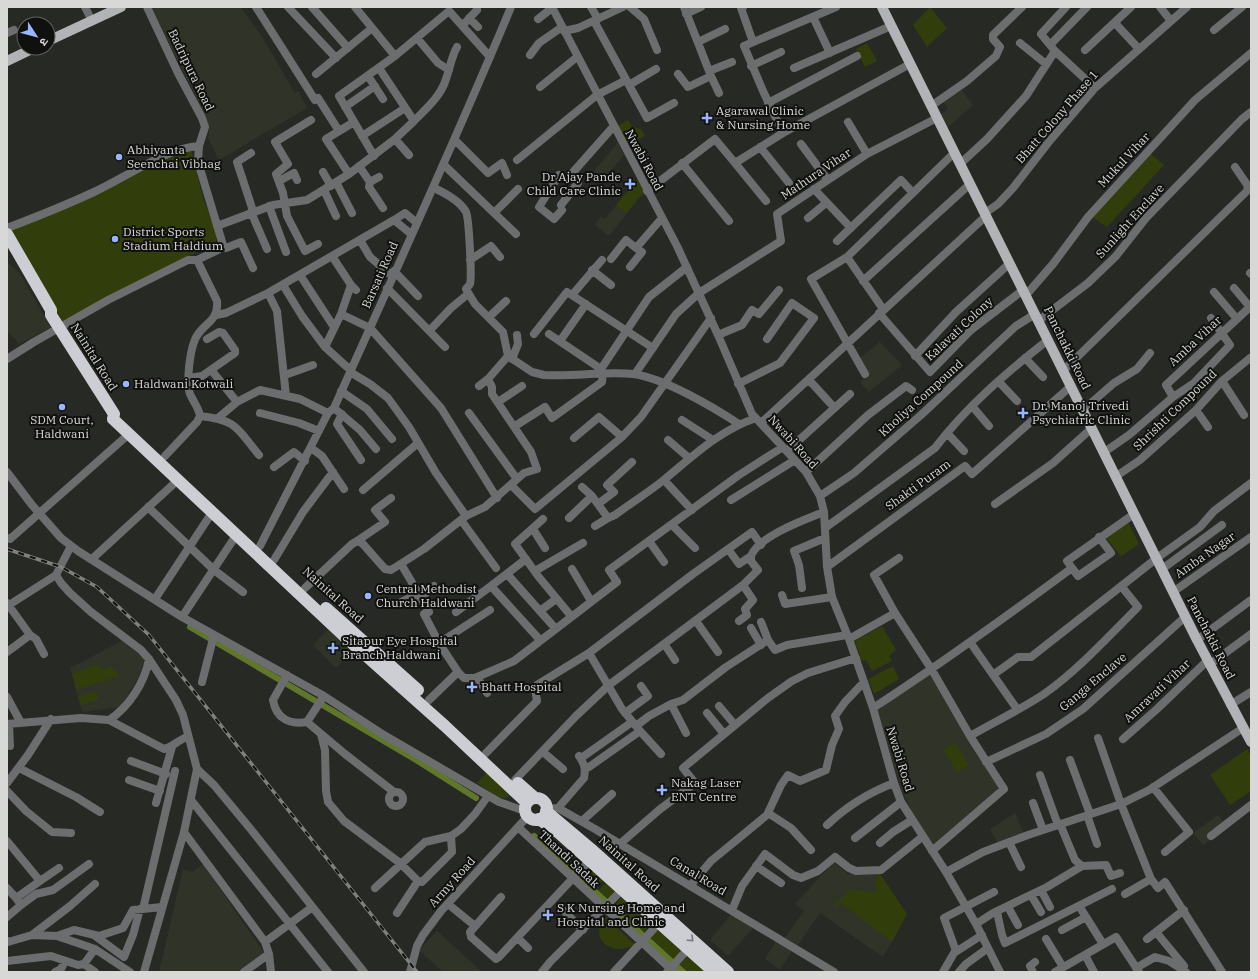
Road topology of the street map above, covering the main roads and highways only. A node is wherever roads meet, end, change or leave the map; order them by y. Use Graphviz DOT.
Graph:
graph roads {
  1 [pos="106,7"];
  2 [pos="121,7"];
  3 [pos="882,7"];
  4 [pos="89,14"];
  5 [pos="56,31"];
  6 [pos="56,36"];
  7 [pos="17,56"];
  8 [pos="7,61"];
  9 [pos="7,234"];
  10 [pos="7,248"];
  11 [pos="51,315"];
  12 [pos="114,414"];
  13 [pos="162,458"];
  14 [pos="215,508"];
  15 [pos="416,694"];
  16 [pos="1251,742"];
  17 [pos="538,809"];
  18 [pos="626,886"];
  19 [pos="714,972"];
  20 [pos="728,972"];
  1 -- 4 [label="main road"];
  2 -- 4 [label="main road"];
  3 -- 16 [label="main road, Panchakki Road"];
  4 -- 5 [label="main road"];
  4 -- 6 [label="main road"];
  7 -- 8 [label="main road"];
  9 -- 11 [label="highway, Nainital Road"];
  10 -- 11 [label="highway, Nainital Road"];
  11 -- 12 [label="highway, Nainital Road"];
  12 -- 13 [label="highway, Nainital Road"];
  12 -- 13 [label="highway, Nainital Road"];
  13 -- 14 [label="highway, Nainital Road"];
  13 -- 14 [label="highway, Nainital Road"];
  14 -- 15 [label="highway, Nainital Road"];
  14 -- 15 [label="highway, Nainital Road"];
  15 -- 17 [label="highway, Nainital Road"];
  15 -- 17 [label="highway, Nainital Road"];
  17 -- 18 [label="highway, Nainital Road"];
  17 -- 18 [label="highway, Nainital Road"];
  18 -- 19 [label="highway, Nainital Road"];
  18 -- 20 [label="highway, Nainital Road, one-way"];
}
